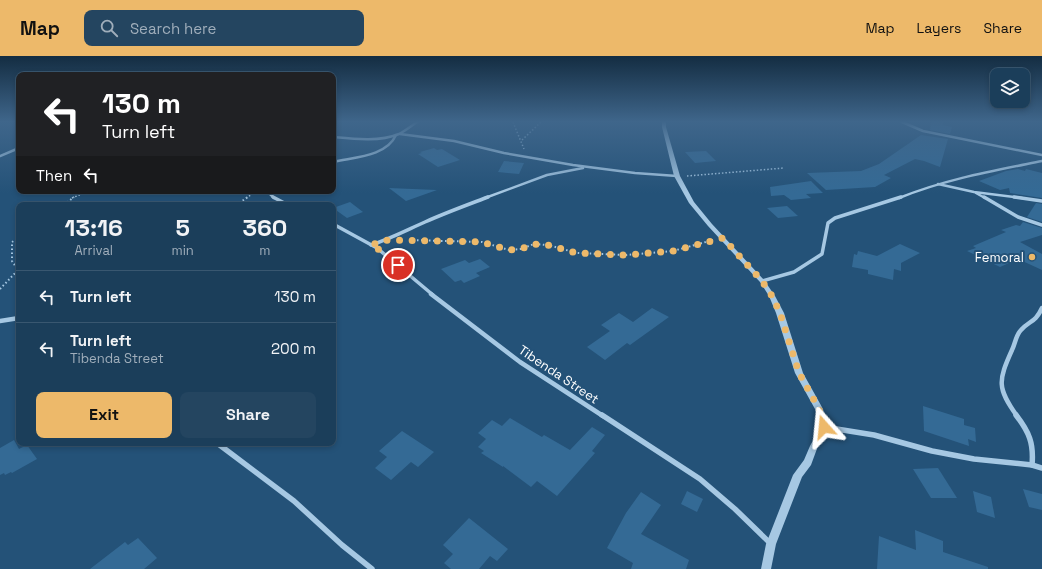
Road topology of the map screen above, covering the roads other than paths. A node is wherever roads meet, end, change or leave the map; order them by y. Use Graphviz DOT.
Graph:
graph roads {
  1 [pos="389,146"];
  2 [pos="472,146"];
  3 [pos="669,146"];
  4 [pos="997,146"];
  5 [pos="16,149"];
  6 [pos="1042,155"];
  7 [pos="0,156"];
  8 [pos="336,161"];
  9 [pos="1042,161"];
  10 [pos="587,167"];
  11 [pos="677,176"];
  12 [pos="938,184"];
  13 [pos="974,192"];
  14 [pos="270,194"];
  15 [pos="1042,201"];
  16 [pos="282,202"];
  17 [pos="1042,225"];
  18 [pos="336,226"];
  19 [pos="371,245"];
  20 [pos="762,281"];
  21 [pos="1042,308"];
  22 [pos="16,318"];
  23 [pos="0,320"];
  24 [pos="824,427"];
  25 [pos="1032,429"];
  26 [pos="221,446"];
  27 [pos="1038,450"];
  28 [pos="1032,465"];
  29 [pos="1042,468"];
  30 [pos="771,544"];
  31 [pos="372,569"];
  32 [pos="766,569"];
  1 -- 8 [label="street"];
  2 -- 10 [label="street"];
  3 -- 11 [label="street"];
  4 -- 6 [label="street"];
  5 -- 7 [label="street"];
  9 -- 12 [label="street"];
  10 -- 11 [label="street"];
  10 -- 19 [label="street"];
  11 -- 20 [label="street"];
  12 -- 13 [label="street"];
  12 -- 20 [label="street"];
  13 -- 15 [label="street"];
  13 -- 17 [label="street"];
  14 -- 16 [label="street"];
  18 -- 19 [label="street, Tibenda Street"];
  19 -- 30 [label="street, Tibenda Street"];
  20 -- 24 [label="street"];
  21 -- 25 [label="street"];
  22 -- 23 [label="street"];
  24 -- 28 [label="street"];
  24 -- 30 [label="street"];
  26 -- 31 [label="street"];
  27 -- 28 [label="street"];
  28 -- 29 [label="street"];
  30 -- 32 [label="street"];
}
